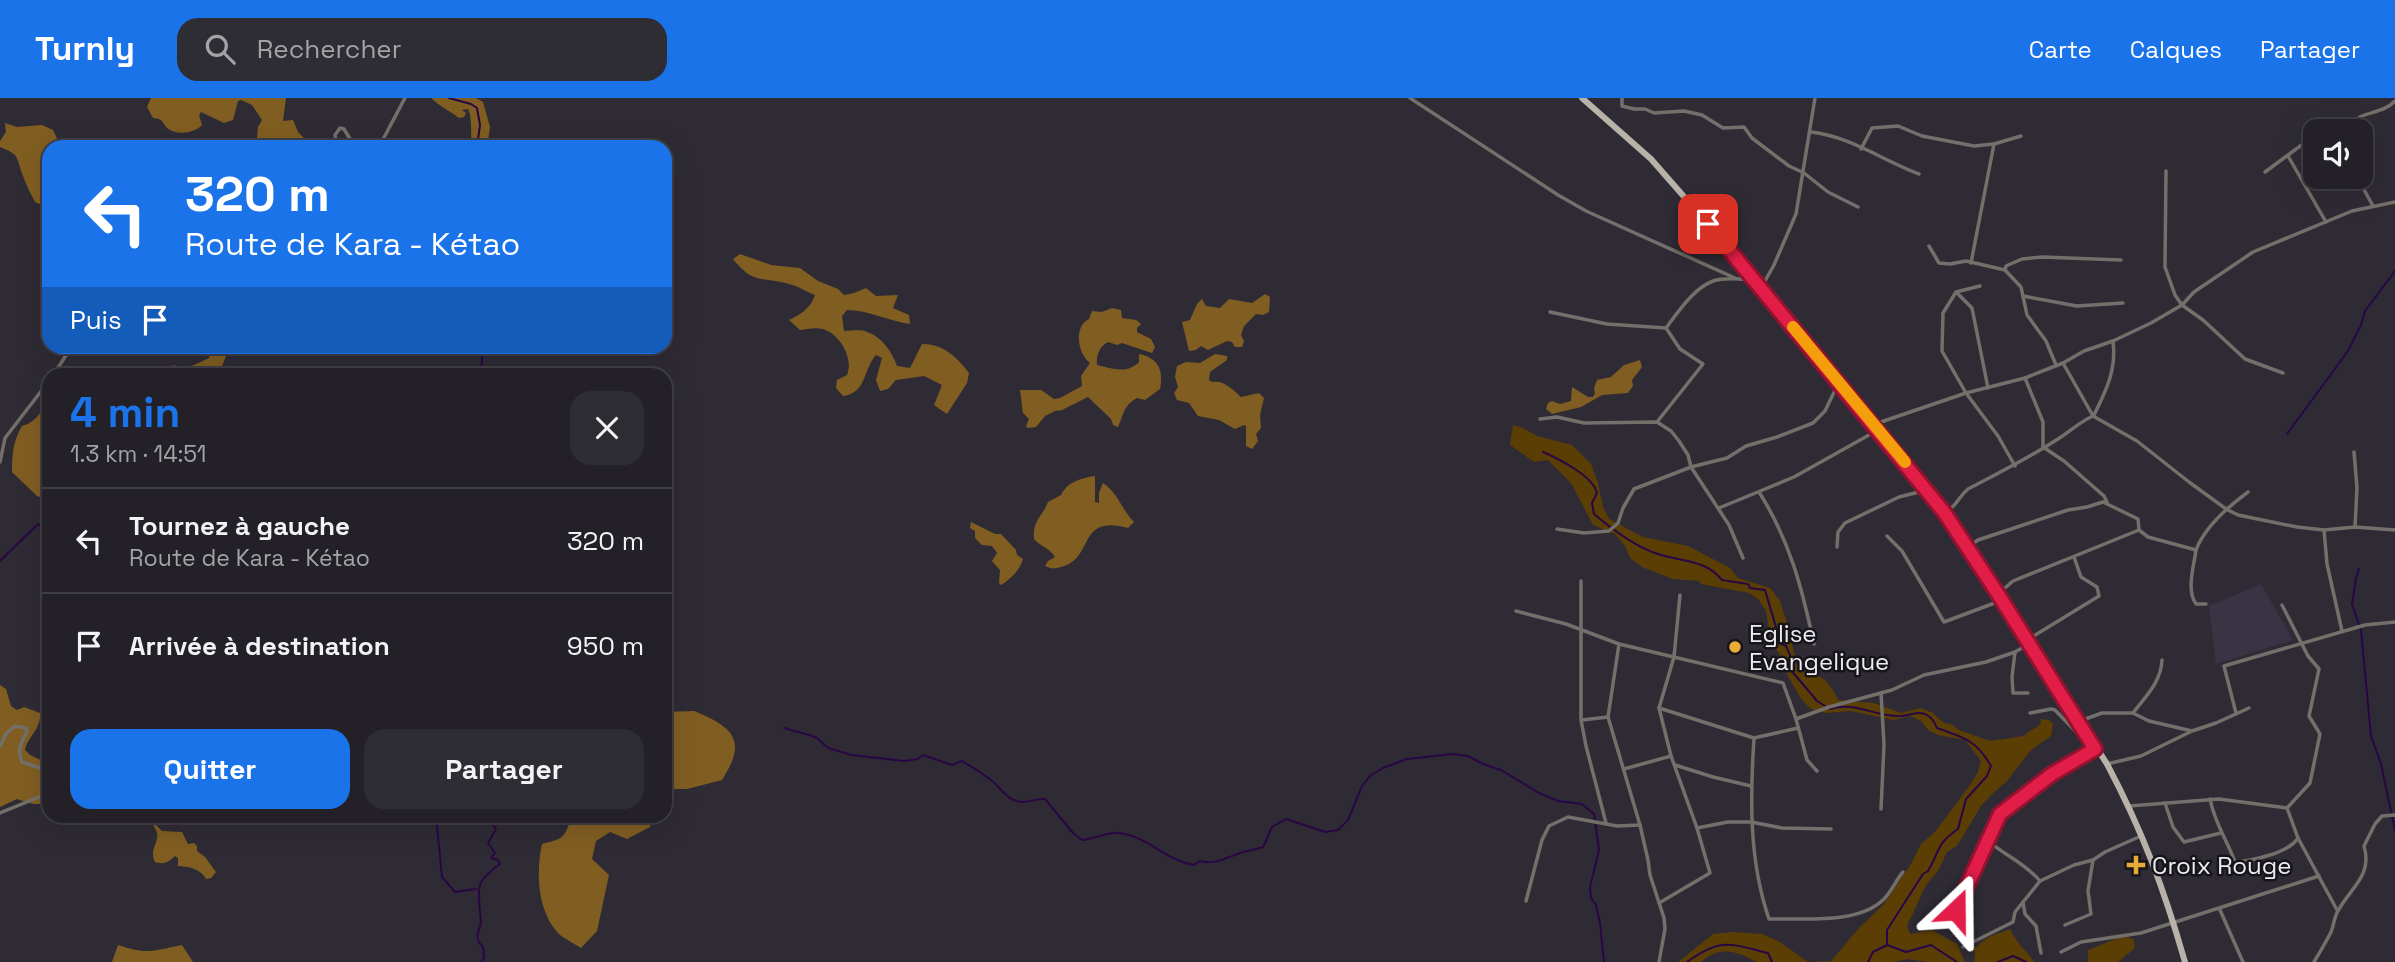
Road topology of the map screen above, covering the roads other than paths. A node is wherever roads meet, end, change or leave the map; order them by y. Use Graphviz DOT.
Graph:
graph roads {
  1 [pos="405,98"];
  2 [pos="1410,98"];
  3 [pos="1582,98"];
  4 [pos="1622,98"];
  5 [pos="1815,98"];
  6 [pos="2395,101"];
  7 [pos="2358,119"];
  8 [pos="1811,132"];
  9 [pos="2021,136"];
  10 [pos="334,140"];
  11 [pos="351,140"];
  12 [pos="383,140"];
  13 [pos="1994,144"];
  14 [pos="2303,144"];
  15 [pos="1861,149"];
  16 [pos="2288,156"];
  17 [pos="2166,171"];
  18 [pos="2264,172"];
  19 [pos="1804,173"];
  20 [pos="1919,174"];
  21 [pos="2364,189"];
  22 [pos="2395,202"];
  23 [pos="2373,206"];
  24 [pos="1858,207"];
  25 [pos="2326,222"];
  26 [pos="1929,246"];
  27 [pos="2121,260"];
  28 [pos="1971,262"];
  29 [pos="2005,270"];
  30 [pos="1735,278"];
  31 [pos="1754,280"];
  32 [pos="1980,286"];
  33 [pos="1761,288"];
  34 [pos="1956,292"];
  35 [pos="2023,296"];
  36 [pos="2123,303"];
  37 [pos="2182,305"];
  38 [pos="1550,312"];
  39 [pos="1667,328"];
  40 [pos="2113,341"];
  41 [pos="2063,363"];
  42 [pos="2056,365"];
  43 [pos="2283,373"];
  44 [pos="2025,378"];
  45 [pos="1839,382"];
  46 [pos="1989,388"];
  47 [pos="42,390"];
  48 [pos="1966,393"];
  49 [pos="2093,416"];
  50 [pos="1540,419"];
  51 [pos="1657,422"];
  52 [pos="1876,427"];
  53 [pos="2043,447"];
  54 [pos="2354,452"];
  55 [pos="0,462"];
  56 [pos="2015,466"];
  57 [pos="1691,467"];
  58 [pos="1927,490"];
  59 [pos="1759,492"];
  60 [pos="2248,492"];
  61 [pos="2107,502"];
  62 [pos="1719,508"];
  63 [pos="2226,509"];
  64 [pos="1944,512"];
  65 [pos="2356,527"];
  66 [pos="1557,529"];
  67 [pos="2139,530"];
  68 [pos="2324,530"];
  69 [pos="2395,530"];
  70 [pos="1887,536"];
  71 [pos="1837,547"];
  72 [pos="1967,548"];
  73 [pos="2196,550"];
  74 [pos="2074,557"];
  75 [pos="1743,558"];
  76 [pos="1581,581"];
  77 [pos="1681,595"];
  78 [pos="2000,597"];
  79 [pos="2206,604"];
  80 [pos="2282,605"];
  81 [pos="1516,611"];
  82 [pos="2395,622"];
  83 [pos="1581,629"];
  84 [pos="2342,631"];
  85 [pos="2028,642"];
  86 [pos="2301,642"];
  87 [pos="1619,644"];
  88 [pos="1814,644"];
  89 [pos="2015,652"];
  90 [pos="1674,657"];
  91 [pos="2162,660"];
  92 [pos="1881,693"];
  93 [pos="2028,693"];
  94 [pos="1659,708"];
  95 [pos="2249,708"];
  96 [pos="2030,713"];
  97 [pos="2133,713"];
  98 [pos="2236,713"];
  99 [pos="1608,717"];
  100 [pos="1796,719"];
  101 [pos="1581,720"];
  102 [pos="2078,722"];
  103 [pos="1798,727"];
  104 [pos="2192,731"];
  105 [pos="1754,738"];
  106 [pos="2090,741"];
  107 [pos="0,746"];
  108 [pos="2095,749"];
  109 [pos="1671,757"];
  110 [pos="1675,764"];
  111 [pos="2107,764"];
  112 [pos="42,769"];
  113 [pos="1624,769"];
  114 [pos="1817,771"];
  115 [pos="1751,786"];
  116 [pos="42,796"];
  117 [pos="2210,799"];
  118 [pos="2165,803"];
  119 [pos="2129,806"];
  120 [pos="2287,808"];
  121 [pos="1881,809"];
  122 [pos="0,813"];
  123 [pos="2395,815"];
  124 [pos="1751,822"];
  125 [pos="1606,824"];
  126 [pos="1640,825"];
  127 [pos="1696,828"];
  128 [pos="1831,829"];
  129 [pos="2222,833"];
  130 [pos="2143,836"];
  131 [pos="2298,838"];
  132 [pos="1987,840"];
  133 [pos="2093,860"];
  134 [pos="1903,872"];
  135 [pos="2319,876"];
  136 [pos="2040,881"];
  137 [pos="1526,901"];
  138 [pos="2023,902"];
  139 [pos="1659,904"];
  140 [pos="2221,909"];
  141 [pos="2337,911"];
  142 [pos="1953,922"];
  143 [pos="2174,922"];
  144 [pos="2065,926"];
  145 [pos="1963,947"];
  146 [pos="2061,952"];
  147 [pos="2041,953"];
  148 [pos="1659,962"];
  149 [pos="2185,962"];
  150 [pos="2243,962"];
  151 [pos="2314,962"];
  1 -- 12 [label="street"];
  2 -- 30 [label="street"];
  3 -- 31 [label="main road"];
  4 -- 19 [label="street"];
  5 -- 8 [label="street"];
  6 -- 7 [label="street"];
  8 -- 15 [label="street"];
  8 -- 19 [label="street"];
  9 -- 13 [label="street"];
  10 -- 11 [label="street"];
  13 -- 15 [label="street"];
  13 -- 28 [label="street"];
  14 -- 16 [label="street"];
  15 -- 20 [label="street"];
  16 -- 18 [label="street"];
  16 -- 25 [label="street"];
  17 -- 37 [label="street"];
  19 -- 24 [label="street"];
  19 -- 33 [label="street"];
  21 -- 23 [label="street"];
  22 -- 23 [label="street"];
  23 -- 25 [label="street"];
  25 -- 37 [label="street"];
  26 -- 28 [label="street"];
  27 -- 29 [label="street"];
  28 -- 29 [label="street"];
  29 -- 35 [label="street"];
  30 -- 31 [label="street"];
  30 -- 39 [label="street"];
  31 -- 33 [label="main road"];
  32 -- 34 [label="street"];
  33 -- 45 [label="main road"];
  34 -- 46 [label="street"];
  34 -- 48 [label="street"];
  35 -- 36 [label="street"];
  35 -- 42 [label="street"];
  37 -- 40 [label="street"];
  37 -- 43 [label="street"];
  38 -- 39 [label="street"];
  39 -- 51 [label="street"];
  40 -- 41 [label="street"];
  40 -- 49 [label="street"];
  41 -- 42 [label="street"];
  41 -- 49 [label="street"];
  42 -- 44 [label="street"];
  44 -- 46 [label="street"];
  44 -- 53 [label="street"];
  45 -- 52 [label="main road"];
  45 -- 57 [label="street"];
  46 -- 48 [label="street"];
  47 -- 55 [label="street"];
  48 -- 52 [label="street"];
  48 -- 56 [label="street"];
  49 -- 53 [label="street"];
  49 -- 63 [label="street"];
  50 -- 51 [label="street"];
  51 -- 57 [label="street"];
  52 -- 58 [label="main road"];
  52 -- 59 [label="street"];
  53 -- 56 [label="street"];
  53 -- 61 [label="street"];
  54 -- 65 [label="street"];
  56 -- 64 [label="street"];
  57 -- 62 [label="street"];
  57 -- 66 [label="street"];
  58 -- 64 [label="main road"];
  58 -- 71 [label="street"];
  59 -- 62 [label="street"];
  59 -- 88 [label="street"];
  60 -- 63 [label="street"];
  61 -- 67 [label="street"];
  61 -- 72 [label="street"];
  62 -- 75 [label="street"];
  63 -- 68 [label="street"];
  63 -- 73 [label="street"];
  64 -- 72 [label="main road"];
  65 -- 68 [label="street"];
  65 -- 69 [label="street"];
  67 -- 73 [label="street"];
  67 -- 74 [label="street"];
  68 -- 84 [label="street"];
  70 -- 78 [label="street"];
  72 -- 78 [label="main road"];
  73 -- 79 [label="street"];
  74 -- 78 [label="street"];
  74 -- 85 [label="street"];
  76 -- 83 [label="street"];
  77 -- 90 [label="street"];
  78 -- 85 [label="main road"];
  80 -- 86 [label="street"];
  81 -- 83 [label="street"];
  82 -- 84 [label="street"];
  83 -- 87 [label="street"];
  83 -- 101 [label="street"];
  84 -- 86 [label="street"];
  85 -- 89 [label="street"];
  85 -- 102 [label="main road"];
  86 -- 98 [label="street"];
  86 -- 120 [label="street"];
  87 -- 90 [label="street"];
  87 -- 99 [label="street"];
  89 -- 92 [label="street"];
  89 -- 93 [label="street"];
  90 -- 94 [label="street"];
  90 -- 100 [label="street"];
  91 -- 97 [label="street"];
  92 -- 100 [label="street"];
  92 -- 121 [label="street"];
  94 -- 105 [label="street"];
  94 -- 109 [label="street"];
  95 -- 98 [label="street"];
  96 -- 106 [label="street"];
  97 -- 102 [label="street"];
  97 -- 104 [label="street"];
  98 -- 104 [label="street"];
  99 -- 101 [label="street"];
  99 -- 113 [label="street"];
  100 -- 103 [label="street"];
  101 -- 125 [label="street"];
  102 -- 106 [label="main road"];
  103 -- 105 [label="street"];
  103 -- 114 [label="street"];
  104 -- 111 [label="street"];
  105 -- 115 [label="street"];
  106 -- 108 [label="main road"];
  107 -- 112 [label="street"];
  108 -- 111 [label="main road"];
  108 -- 132 [label="street"];
  109 -- 110 [label="street"];
  109 -- 113 [label="street"];
  110 -- 115 [label="street"];
  110 -- 127 [label="street"];
  111 -- 119 [label="main road"];
  113 -- 126 [label="street"];
  115 -- 124 [label="street"];
  116 -- 122 [label="street"];
  117 -- 118 [label="street"];
  117 -- 120 [label="street"];
  117 -- 129 [label="street"];
  118 -- 119 [label="street"];
  118 -- 129 [label="street"];
  119 -- 130 [label="main road"];
  120 -- 131 [label="street"];
  123 -- 141 [label="street"];
  124 -- 127 [label="street"];
  124 -- 128 [label="street"];
  124 -- 134 [label="street"];
  125 -- 126 [label="street"];
  125 -- 137 [label="street"];
  126 -- 139 [label="street"];
  127 -- 139 [label="street"];
  129 -- 131 [label="street"];
  130 -- 133 [label="street"];
  130 -- 143 [label="main road"];
  131 -- 135 [label="street"];
  132 -- 136 [label="street"];
  132 -- 142 [label="street"];
  133 -- 136 [label="street"];
  133 -- 144 [label="street"];
  135 -- 140 [label="street"];
  135 -- 141 [label="street"];
  136 -- 138 [label="street"];
  138 -- 145 [label="street"];
  138 -- 147 [label="street"];
  139 -- 148 [label="street"];
  140 -- 143 [label="street"];
  140 -- 150 [label="street"];
  141 -- 151 [label="street"];
  143 -- 146 [label="street"];
  143 -- 149 [label="main road"];
}
